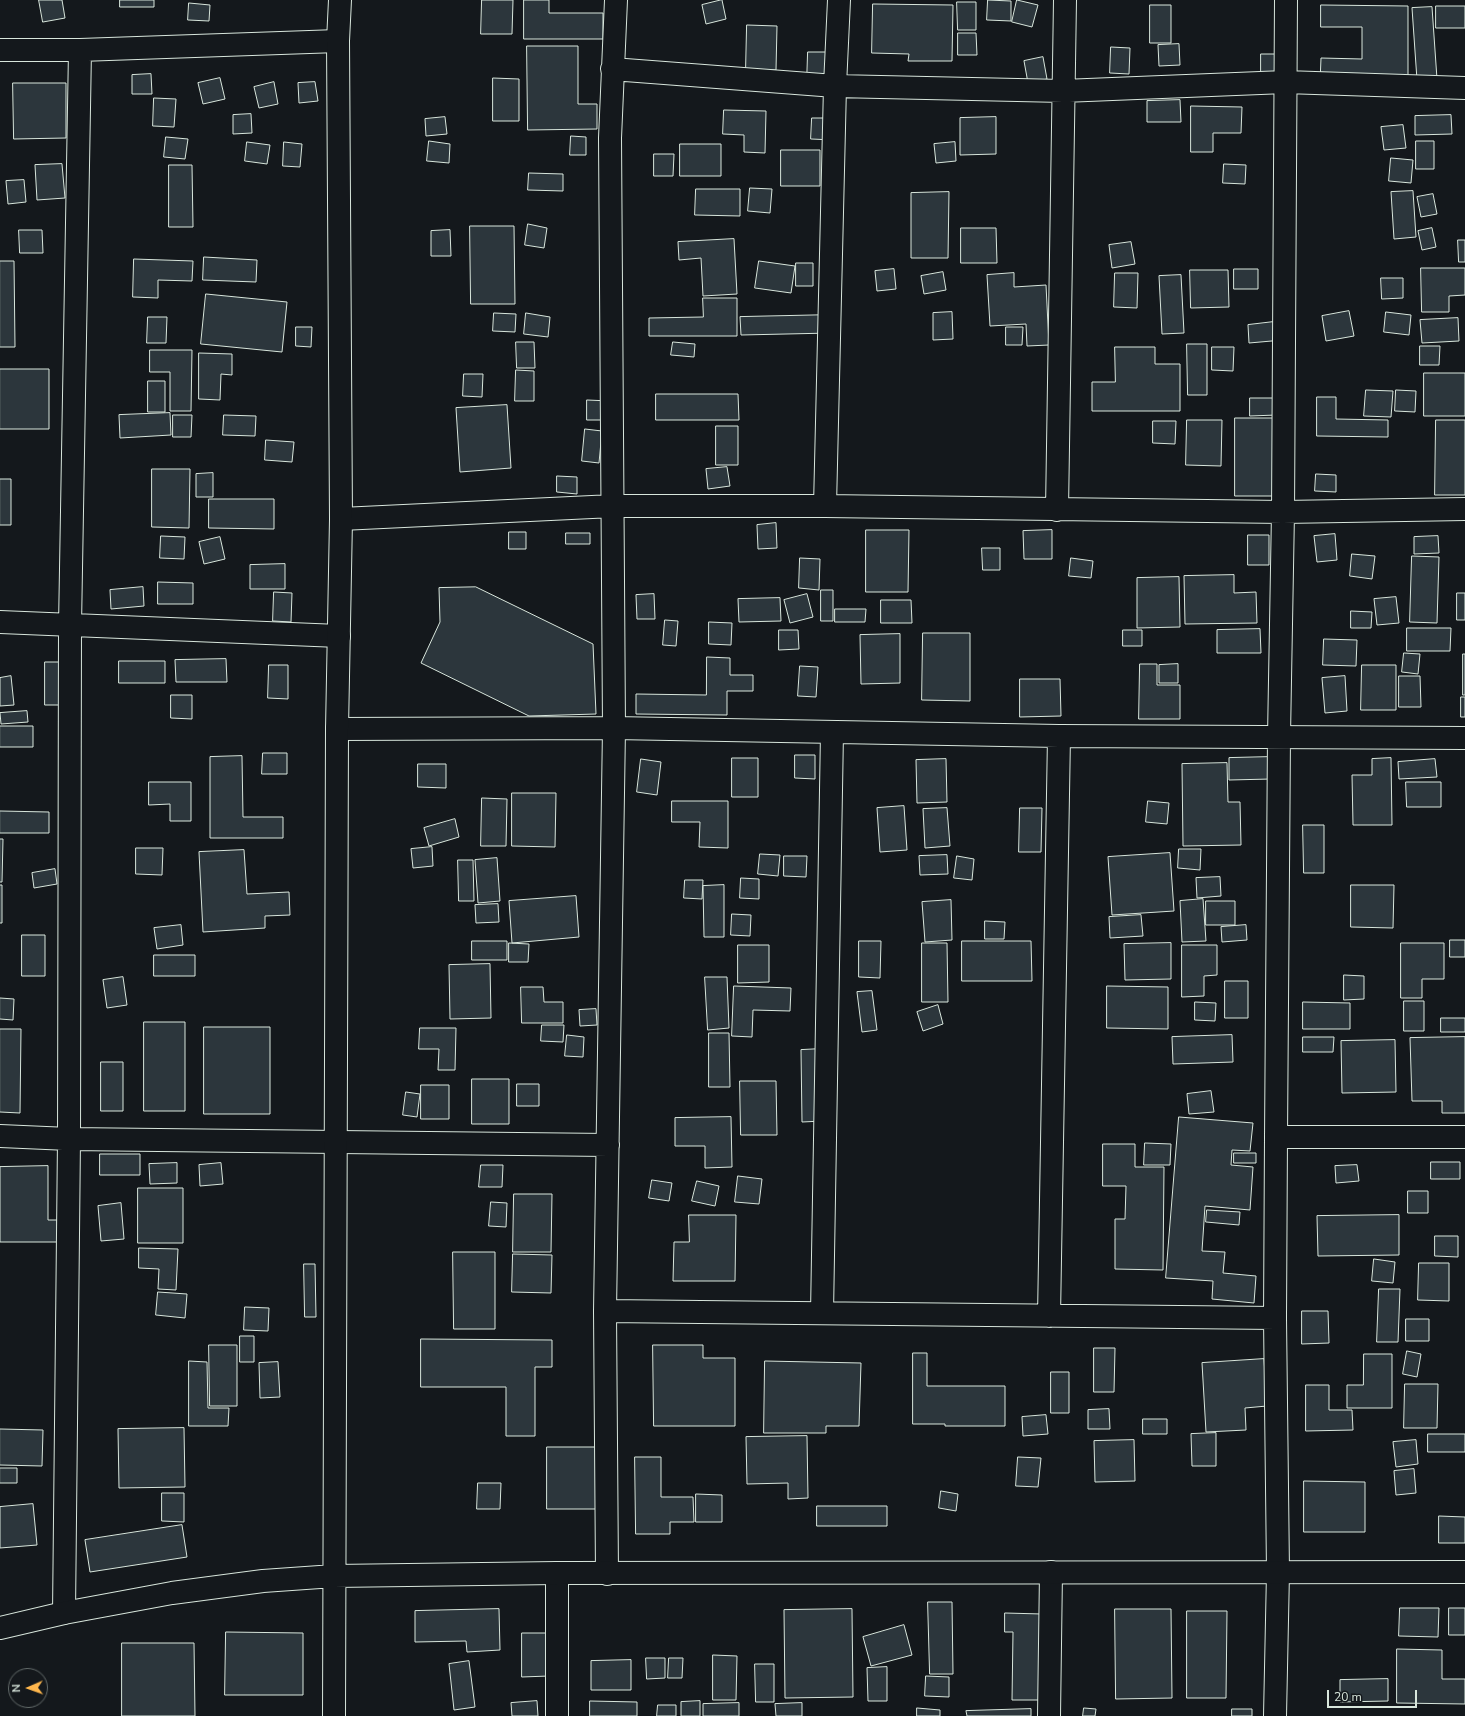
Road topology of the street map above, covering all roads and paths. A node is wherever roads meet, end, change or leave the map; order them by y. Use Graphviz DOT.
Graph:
graph roads {
  1 [pos="340,0"];
  2 [pos="616,0"];
  3 [pos="839,0"];
  4 [pos="1065,0"];
  5 [pos="1286,0"];
  6 [pos="338,41"];
  7 [pos="0,50"];
  8 [pos="80,50"];
  9 [pos="612,70"];
  10 [pos="1285,82"];
  11 [pos="835,86"];
  12 [pos="1465,88"];
  13 [pos="1063,92"];
  14 [pos="613,506"];
  15 [pos="825,506"];
  16 [pos="1465,509"];
  17 [pos="1057,510"];
  18 [pos="1283,512"];
  19 [pos="340,519"];
  20 [pos="0,622"];
  21 [pos="70,626"];
  22 [pos="339,636"];
  23 [pos="614,728"];
  24 [pos="337,729"];
  25 [pos="832,732"];
  26 [pos="1059,736"];
  27 [pos="1279,736"];
  28 [pos="1465,738"];
  29 [pos="0,1136"];
  30 [pos="1276,1137"];
  31 [pos="1465,1137"];
  32 [pos="69,1139"];
  33 [pos="336,1141"];
  34 [pos="608,1145"];
  35 [pos="605,1311"];
  36 [pos="822,1312"];
  37 [pos="1049,1316"];
  38 [pos="1275,1318"];
  39 [pos="1051,1572"];
  40 [pos="1278,1572"];
  41 [pos="1465,1572"];
  42 [pos="557,1573"];
  43 [pos="607,1574"];
  44 [pos="334,1576"];
  45 [pos="64,1613"];
  46 [pos="0,1628"];
  47 [pos="334,1716"];
  48 [pos="557,1716"];
  49 [pos="1048,1716"];
  50 [pos="1275,1716"];
  1 -- 6 [label="street"];
  2 -- 9 [label="street"];
  3 -- 11 [label="street"];
  4 -- 13 [label="street"];
  5 -- 10 [label="street"];
  6 -- 8 [label="street"];
  6 -- 19 [label="street"];
  7 -- 8 [label="street"];
  8 -- 21 [label="street"];
  9 -- 11 [label="street"];
  9 -- 14 [label="street"];
  10 -- 12 [label="street"];
  10 -- 13 [label="street"];
  10 -- 18 [label="street"];
  11 -- 13 [label="street"];
  11 -- 15 [label="street"];
  13 -- 17 [label="street"];
  14 -- 15 [label="street"];
  14 -- 19 [label="street"];
  14 -- 23 [label="street"];
  15 -- 17 [label="street"];
  16 -- 18 [label="street"];
  17 -- 18 [label="street"];
  18 -- 27 [label="street"];
  19 -- 22 [label="street"];
  20 -- 21 [label="street"];
  21 -- 22 [label="street"];
  21 -- 32 [label="street"];
  22 -- 24 [label="street"];
  23 -- 24 [label="street"];
  23 -- 25 [label="street"];
  23 -- 34 [label="street"];
  24 -- 33 [label="street"];
  25 -- 26 [label="street"];
  25 -- 36 [label="street"];
  26 -- 27 [label="street"];
  26 -- 37 [label="street"];
  27 -- 28 [label="street"];
  27 -- 30 [label="street"];
  29 -- 32 [label="street"];
  30 -- 31 [label="street"];
  30 -- 38 [label="street"];
  32 -- 33 [label="street"];
  32 -- 45 [label="street"];
  33 -- 34 [label="street"];
  33 -- 44 [label="street"];
  34 -- 35 [label="street"];
  35 -- 36 [label="street"];
  35 -- 43 [label="street"];
  36 -- 37 [label="street"];
  37 -- 38 [label="street"];
  38 -- 40 [label="street"];
  39 -- 40 [label="street"];
  39 -- 43 [label="street"];
  39 -- 49 [label="street"];
  40 -- 41 [label="street"];
  40 -- 50 [label="street"];
  42 -- 43 [label="street"];
  42 -- 44 [label="street"];
  42 -- 48 [label="street"];
  44 -- 45 [label="street"];
  44 -- 47 [label="street"];
  45 -- 46 [label="street"];
}
